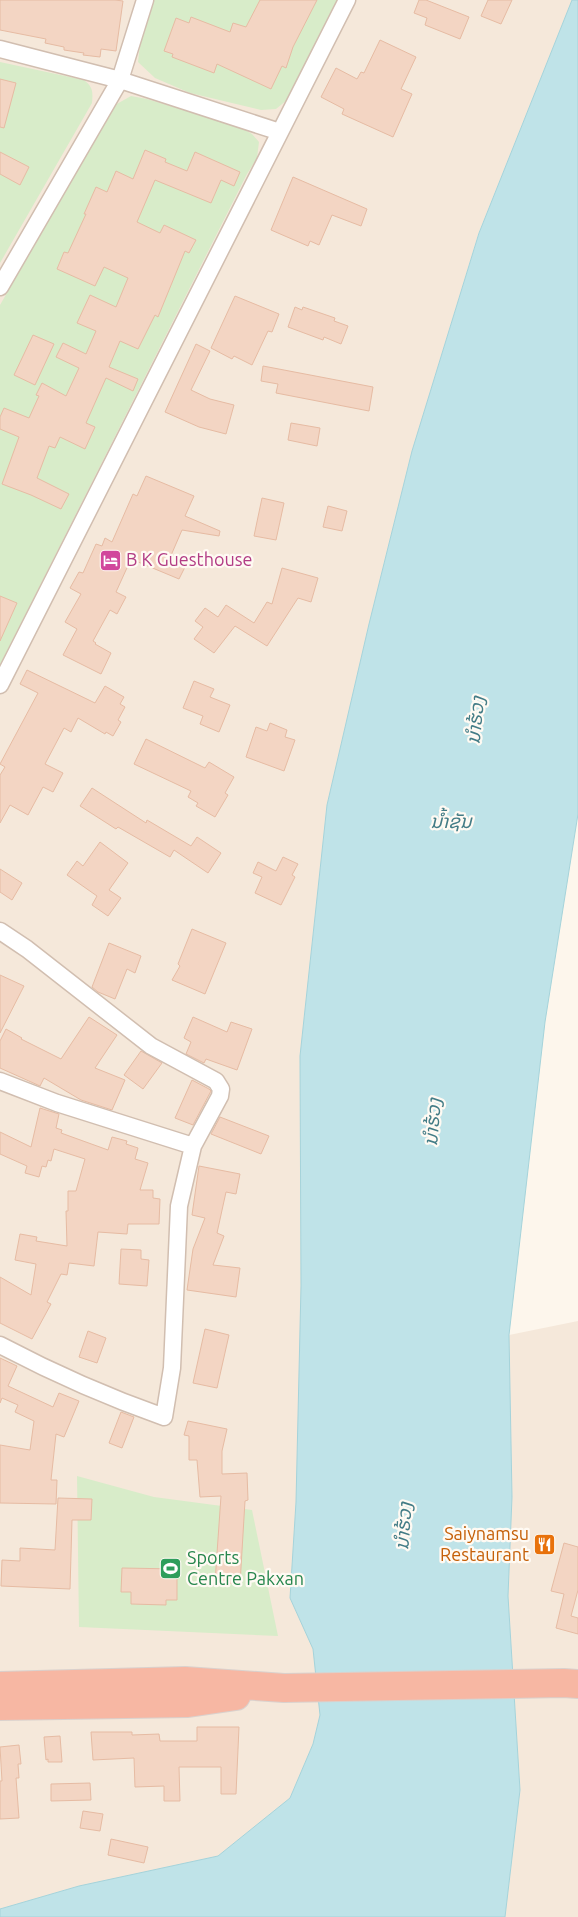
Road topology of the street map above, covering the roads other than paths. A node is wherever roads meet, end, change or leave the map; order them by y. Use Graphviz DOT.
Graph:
graph roads {
  1 [pos="145,0"];
  2 [pos="348,0"];
  3 [pos="0,49"];
  4 [pos="120,80"];
  5 [pos="280,132"];
  6 [pos="0,287"];
  7 [pos="0,685"];
  8 [pos="0,931"];
  9 [pos="0,1081"];
  10 [pos="193,1146"];
  11 [pos="0,1345"];
  12 [pos="573,1682"];
  13 [pos="0,1686"];
  14 [pos="284,1688"];
  15 [pos="0,1706"];
  1 -- 4 [label="street"];
  2 -- 5 [label="street"];
  3 -- 4 [label="street"];
  4 -- 5 [label="street"];
  4 -- 6 [label="street"];
  5 -- 7 [label="street"];
  8 -- 10 [label="street"];
  9 -- 10 [label="street"];
  10 -- 11 [label="street"];
  12 -- 14 [label="highway"];
  13 -- 14 [label="highway"];
  14 -- 15 [label="highway"];
}
